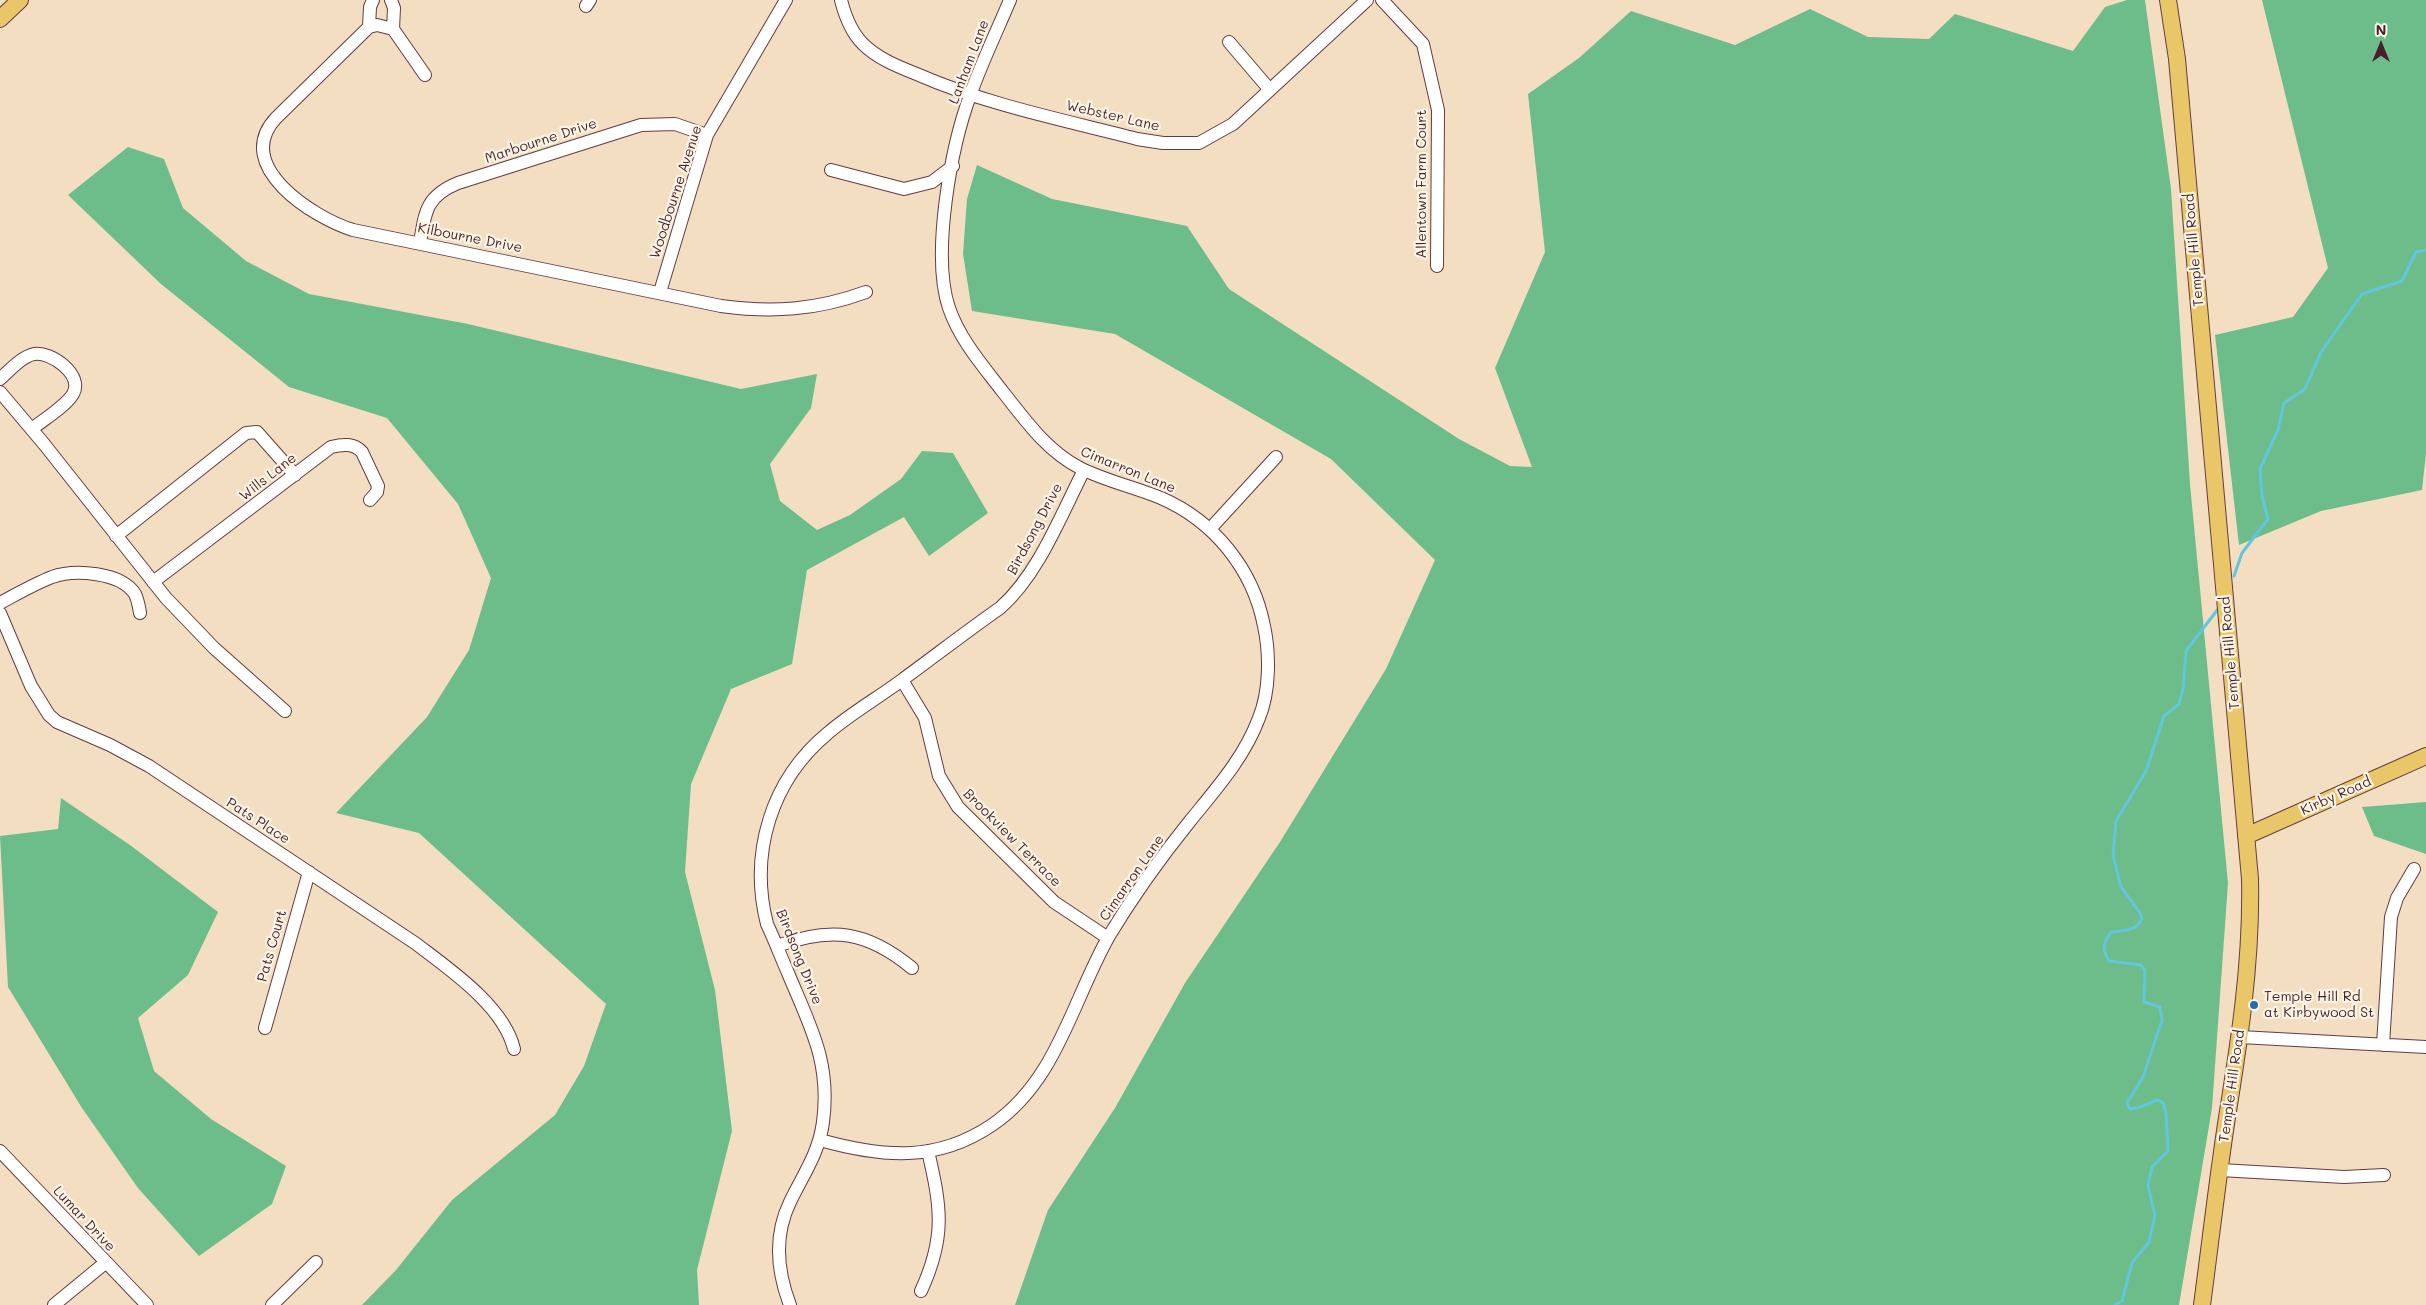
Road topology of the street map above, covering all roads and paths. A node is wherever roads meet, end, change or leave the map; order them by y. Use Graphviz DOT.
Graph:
graph roads {
  1 [pos="20,0"];
  2 [pos="373,0"];
  3 [pos="391,0"];
  4 [pos="786,0"];
  5 [pos="841,0"];
  6 [pos="1010,0"];
  7 [pos="1367,0"];
  8 [pos="1382,0"];
  9 [pos="2168,0"];
  10 [pos="0,18"];
  11 [pos="369,27"];
  12 [pos="393,29"];
  13 [pos="1229,42"];
  14 [pos="425,75"];
  15 [pos="1270,90"];
  16 [pos="970,96"];
  17 [pos="707,135"];
  18 [pos="831,170"];
  19 [pos="952,170"];
  20 [pos="420,243"];
  21 [pos="942,256"];
  22 [pos="1438,266"];
  23 [pos="660,292"];
  24 [pos="866,292"];
  25 [pos="0,379"];
  26 [pos="0,392"];
  27 [pos="32,430"];
  28 [pos="1276,457"];
  29 [pos="1084,470"];
  30 [pos="295,475"];
  31 [pos="370,500"];
  32 [pos="1210,529"];
  33 [pos="116,536"];
  34 [pos="153,582"];
  35 [pos="0,603"];
  36 [pos="0,613"];
  37 [pos="140,613"];
  38 [pos="902,680"];
  39 [pos="285,711"];
  40 [pos="2426,756"];
  41 [pos="2246,836"];
  42 [pos="2414,869"];
  43 [pos="309,872"];
  44 [pos="1108,938"];
  45 [pos="777,946"];
  46 [pos="912,968"];
  47 [pos="265,1028"];
  48 [pos="2240,1037"];
  49 [pos="2383,1045"];
  50 [pos="2426,1047"];
  51 [pos="514,1049"];
  52 [pos="820,1140"];
  53 [pos="0,1151"];
  54 [pos="928,1151"];
  55 [pos="2220,1170"];
  56 [pos="2384,1175"];
  57 [pos="316,1262"];
  58 [pos="105,1263"];
  59 [pos="921,1291"];
  60 [pos="54,1305"];
  61 [pos="147,1305"];
  62 [pos="272,1305"];
  63 [pos="790,1305"];
  64 [pos="2202,1305"];
  1 -- 10 [label="main road"];
  2 -- 11 [label="street"];
  3 -- 12 [label="street"];
  4 -- 17 [label="street, Woodbourne Avenue"];
  5 -- 16 [label="street, Webster Lane"];
  6 -- 16 [label="street, Lanham Lane"];
  7 -- 15 [label="street, Webster Lane"];
  8 -- 22 [label="street, Allentown Farm Court"];
  9 -- 41 [label="main road, Temple Hill Road"];
  11 -- 12 [label="street"];
  11 -- 20 [label="street, Kilbourne Drive"];
  12 -- 14 [label="street"];
  13 -- 15 [label="street"];
  15 -- 16 [label="street, Webster Lane"];
  16 -- 19 [label="street, Lanham Lane"];
  17 -- 20 [label="street, Marbourne Drive"];
  17 -- 23 [label="street, Woodbourne Avenue"];
  18 -- 19 [label="street"];
  19 -- 21 [label="street, Lanham Lane"];
  20 -- 23 [label="street, Kilbourne Drive"];
  21 -- 29 [label="street, Cimarron Lane"];
  23 -- 24 [label="street, Kilbourne Drive"];
  25 -- 27 [label="street"];
  26 -- 27 [label="street"];
  27 -- 33 [label="street"];
  28 -- 32 [label="street"];
  29 -- 32 [label="street, Cimarron Lane"];
  29 -- 38 [label="street, Birdsong Drive"];
  30 -- 31 [label="street, Wills Lane"];
  30 -- 33 [label="street"];
  30 -- 34 [label="street, Wills Lane"];
  32 -- 44 [label="street, Cimarron Lane"];
  33 -- 34 [label="street"];
  34 -- 39 [label="street"];
  35 -- 37 [label="street"];
  36 -- 43 [label="street, Pats Place"];
  38 -- 44 [label="street, Brookview Terrace"];
  38 -- 45 [label="street, Birdsong Drive"];
  40 -- 41 [label="main road, Kirby Road"];
  41 -- 48 [label="main road, Temple Hill Road"];
  42 -- 49 [label="street"];
  43 -- 47 [label="street, Pats Court"];
  43 -- 51 [label="street, Pats Place"];
  44 -- 54 [label="street, Cimarron Lane"];
  45 -- 46 [label="street"];
  45 -- 52 [label="street, Birdsong Drive"];
  48 -- 49 [label="street"];
  48 -- 55 [label="main road, Temple Hill Road"];
  49 -- 50 [label="street"];
  52 -- 54 [label="street, Cimarron Lane"];
  52 -- 63 [label="street, Birdsong Drive"];
  53 -- 58 [label="street, Lumar Drive"];
  54 -- 59 [label="street"];
  55 -- 56 [label="street"];
  55 -- 64 [label="main road, Temple Hill Road"];
  57 -- 62 [label="street"];
  58 -- 60 [label="street"];
  58 -- 61 [label="street, Lumar Drive"];
}
